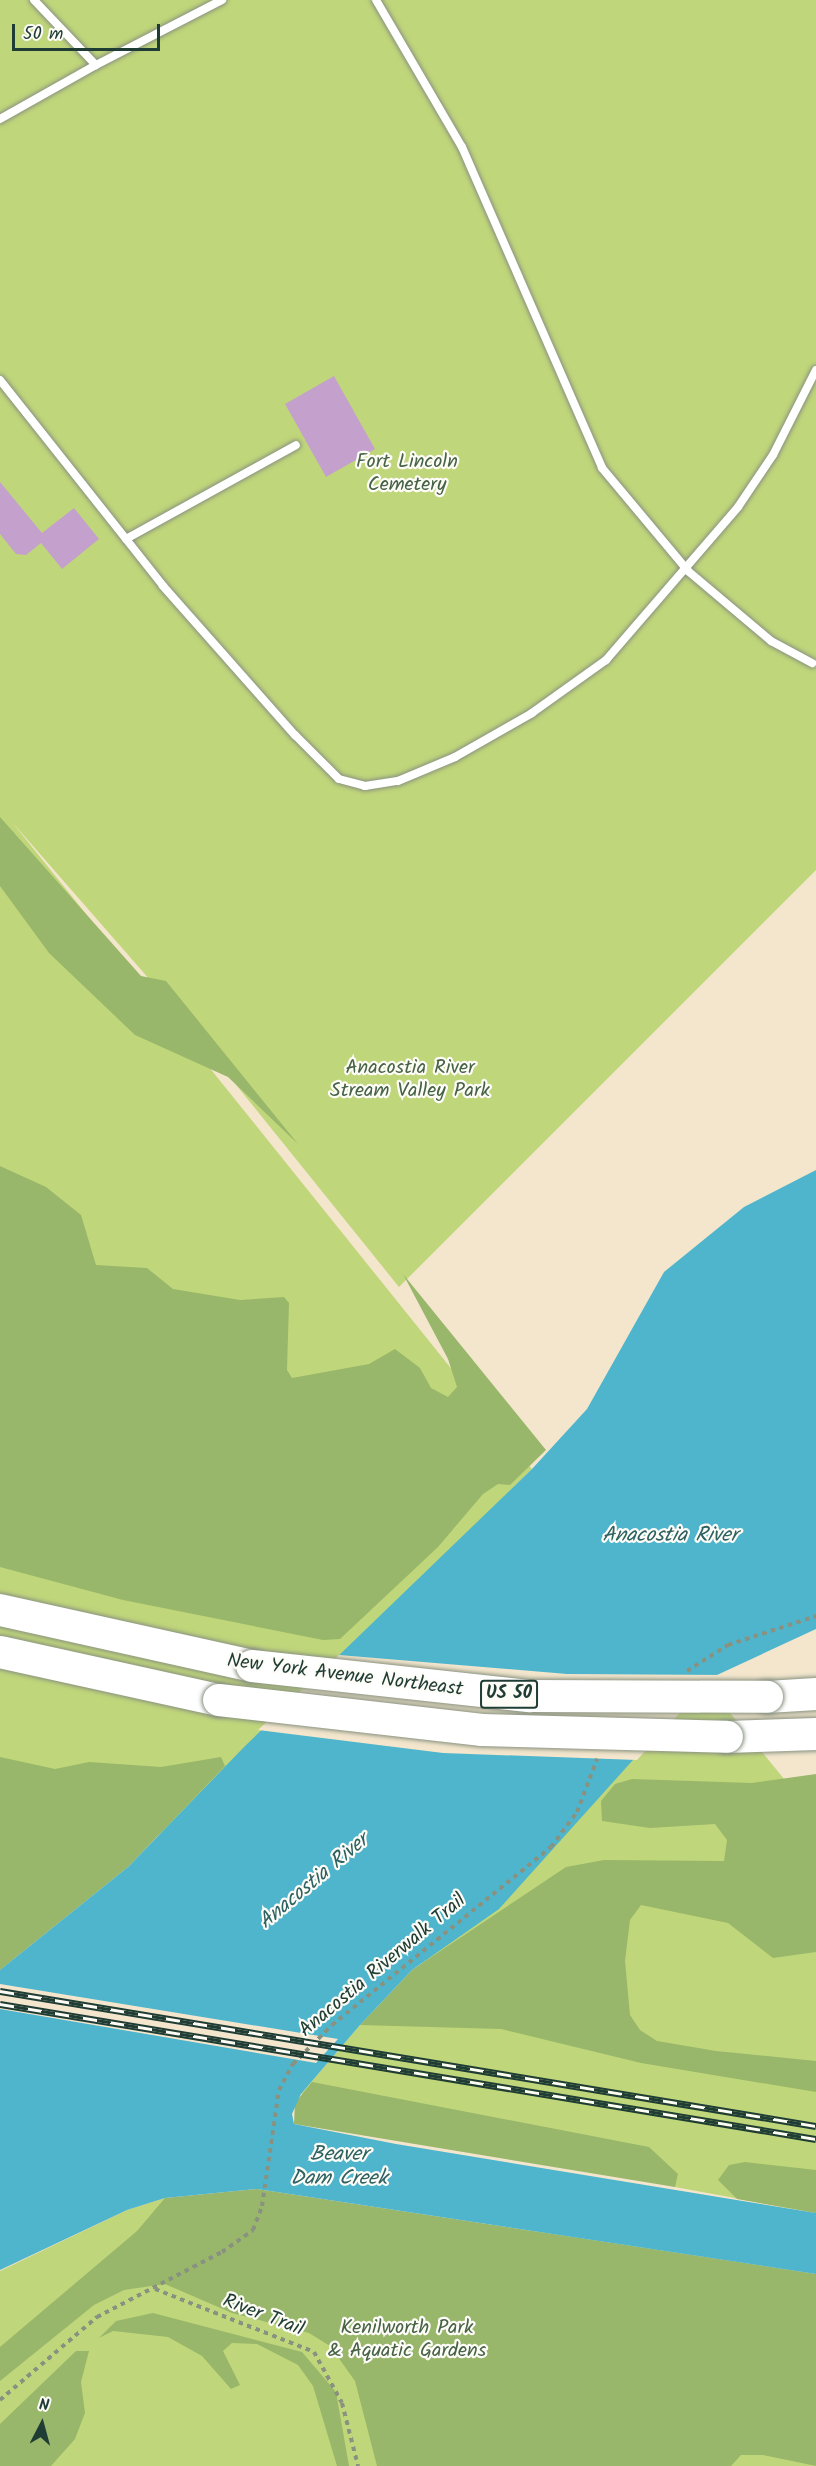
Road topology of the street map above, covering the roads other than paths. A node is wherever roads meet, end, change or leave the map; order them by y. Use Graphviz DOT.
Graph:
graph roads {
  1 [pos="34,0"];
  2 [pos="222,0"];
  3 [pos="376,0"];
  4 [pos="96,65"];
  5 [pos="0,119"];
  6 [pos="816,370"];
  7 [pos="0,380"];
  8 [pos="296,445"];
  9 [pos="126,539"];
  10 [pos="688,571"];
  11 [pos="812,663"];
  12 [pos="0,1610"];
  13 [pos="0,1652"];
  14 [pos="816,1694"];
  15 [pos="816,1734"];
  1 -- 4 [label="lane"];
  2 -- 4 [label="lane"];
  3 -- 10 [label="lane"];
  4 -- 5 [label="lane"];
  6 -- 10 [label="lane"];
  7 -- 9 [label="lane"];
  8 -- 9 [label="lane"];
  9 -- 10 [label="lane"];
  10 -- 11 [label="lane"];
  12 -- 14 [label="highway, New York Avenue Northeast / US 50, bridge"];
  13 -- 15 [label="highway, New York Avenue Northeast / US 50, bridge"];
}
